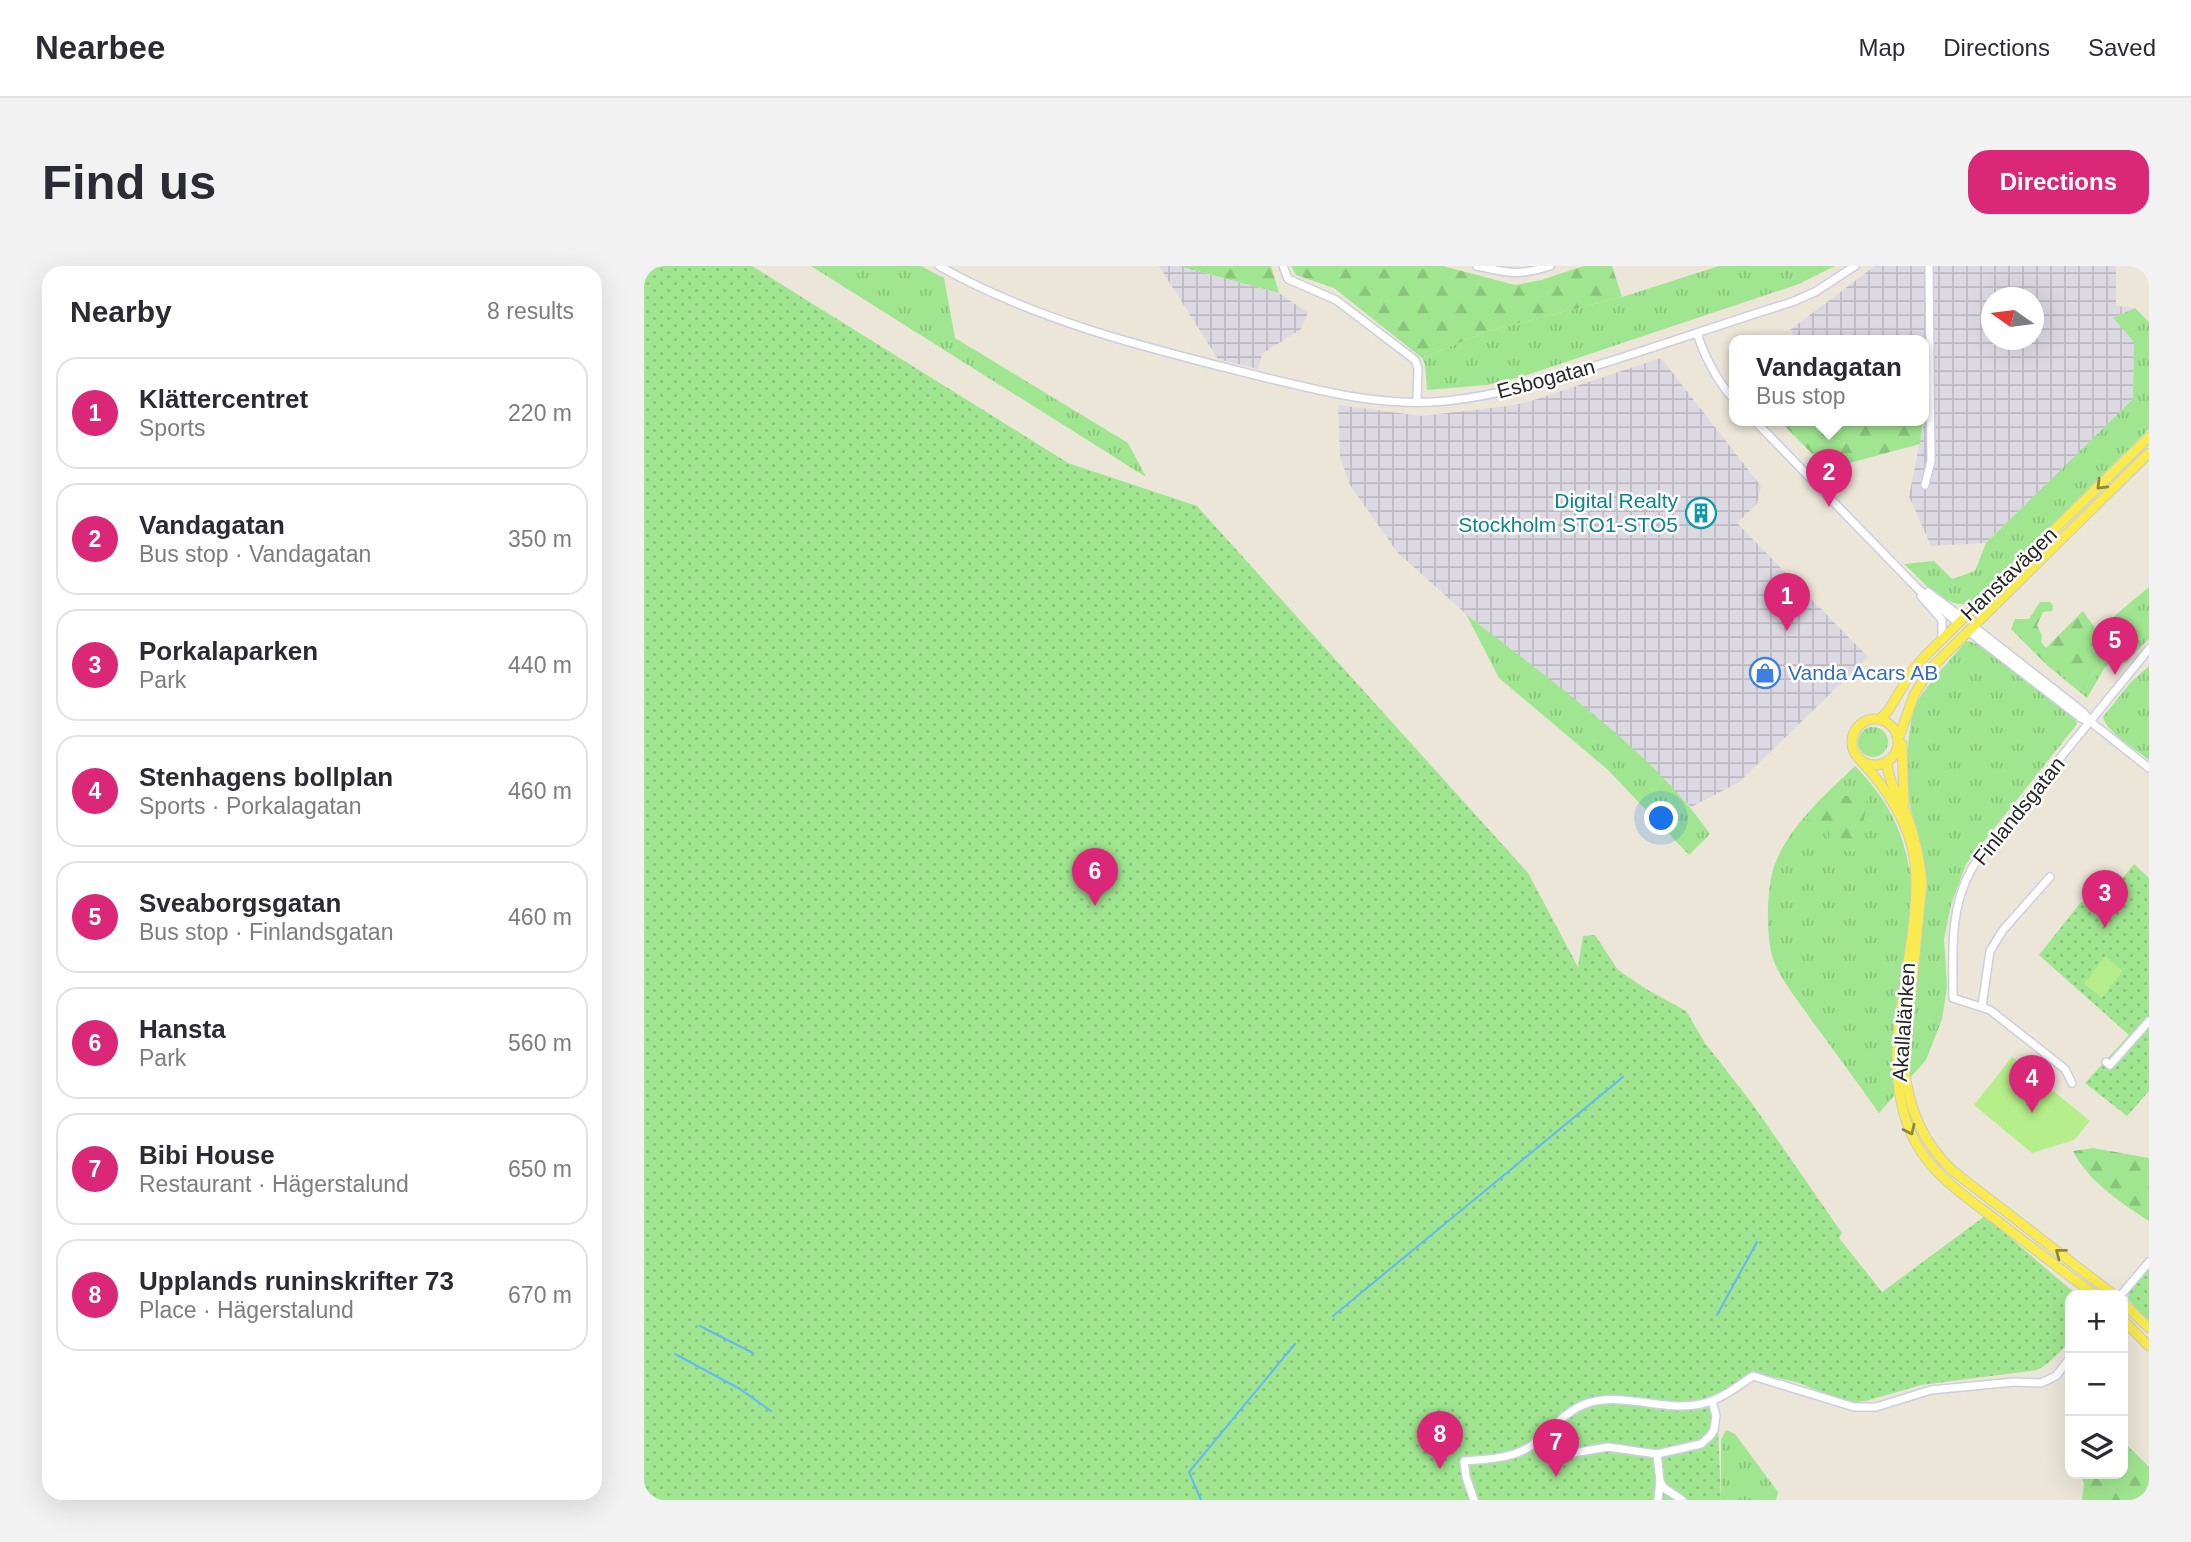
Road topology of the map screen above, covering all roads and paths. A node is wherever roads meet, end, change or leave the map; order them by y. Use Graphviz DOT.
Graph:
graph roads {
  1 [pos="939,266"];
  2 [pos="1283,266"];
  3 [pos="1476,266"];
  4 [pos="1550,266"];
  5 [pos="1855,266"];
  6 [pos="1929,266"];
  7 [pos="1698,333"];
  8 [pos="1729,393"];
  9 [pos="1417,402"];
  10 [pos="1760,426"];
  11 [pos="2149,437"];
  12 [pos="2149,453"];
  13 [pos="1925,485"];
  14 [pos="1907,577"];
  15 [pos="1918,589"];
  16 [pos="1961,621"];
  17 [pos="1970,628"];
  18 [pos="1942,639"];
  19 [pos="2149,649"];
  20 [pos="1880,719"];
  21 [pos="2091,722"];
  22 [pos="1903,724"];
  23 [pos="1898,740"];
  24 [pos="1860,761"];
  25 [pos="1888,762"];
  26 [pos="2149,768"];
  27 [pos="1905,809"];
  28 [pos="2050,877"];
  29 [pos="1982,1006"];
  30 [pos="2149,1021"];
  31 [pos="2106,1062"];
  32 [pos="2072,1083"];
  33 [pos="2149,1262"];
  34 [pos="2088,1290"];
  35 [pos="2108,1290"];
  36 [pos="2125,1290"];
  37 [pos="2128,1308"];
  38 [pos="2128,1325"];
  39 [pos="2149,1328"];
  40 [pos="2149,1346"];
  41 [pos="2065,1365"];
  42 [pos="1712,1401"];
  43 [pos="1657,1454"];
  44 [pos="1556,1456"];
  45 [pos="1660,1481"];
  46 [pos="1474,1500"];
  47 [pos="1658,1500"];
  48 [pos="1682,1500"];
  1 -- 9 [label="street, Esbogatan"];
  2 -- 9 [label="street"];
  3 -- 4 [label="street"];
  5 -- 7 [label="street, Esbogatan"];
  6 -- 13 [label="street"];
  7 -- 8 [label="street"];
  7 -- 9 [label="street, Esbogatan"];
  10 -- 14 [label="street"];
  11 -- 16 [label="main road, Hanstavägen, one-way"];
  12 -- 17 [label="main road, Hanstavägen"];
  14 -- 15 [label="street"];
  14 -- 16 [label="street"];
  15 -- 16 [label="street"];
  15 -- 18 [label="street"];
  16 -- 17 [label="main road"];
  16 -- 18 [label="main road, Hanstavägen"];
  17 -- 21 [label="street"];
  17 -- 22 [label="main road, Hanstavägen"];
  18 -- 20 [label="main road, Hanstavägen"];
  19 -- 21 [label="street, Finlandsgatan"];
  20 -- 23 [label="main road"];
  20 -- 24 [label="main road"];
  21 -- 26 [label="street"];
  21 -- 29 [label="street, Finlandsgatan"];
  22 -- 23 [label="main road, Hanstavägen"];
  22 -- 27 [label="main road"];
  23 -- 25 [label="main road"];
  24 -- 25 [label="main road"];
  24 -- 34 [label="main road, Akallalänken, one-way"];
  25 -- 27 [label="main road, Akallalänken"];
  35 -- 27 [label="main road, Akallalänken, one-way"];
  28 -- 29 [label="street"];
  29 -- 32 [label="street"];
  30 -- 31 [label="street"];
  33 -- 36 [label="street"];
  37 -- 39 [label="main road"];
  38 -- 40 [label="main road"];
  41 -- 42 [label="street"];
  42 -- 43 [label="street"];
  42 -- 46 [label="street"];
  43 -- 44 [label="street"];
  43 -- 45 [label="street"];
  45 -- 47 [label="street"];
  45 -- 48 [label="street"];
}
